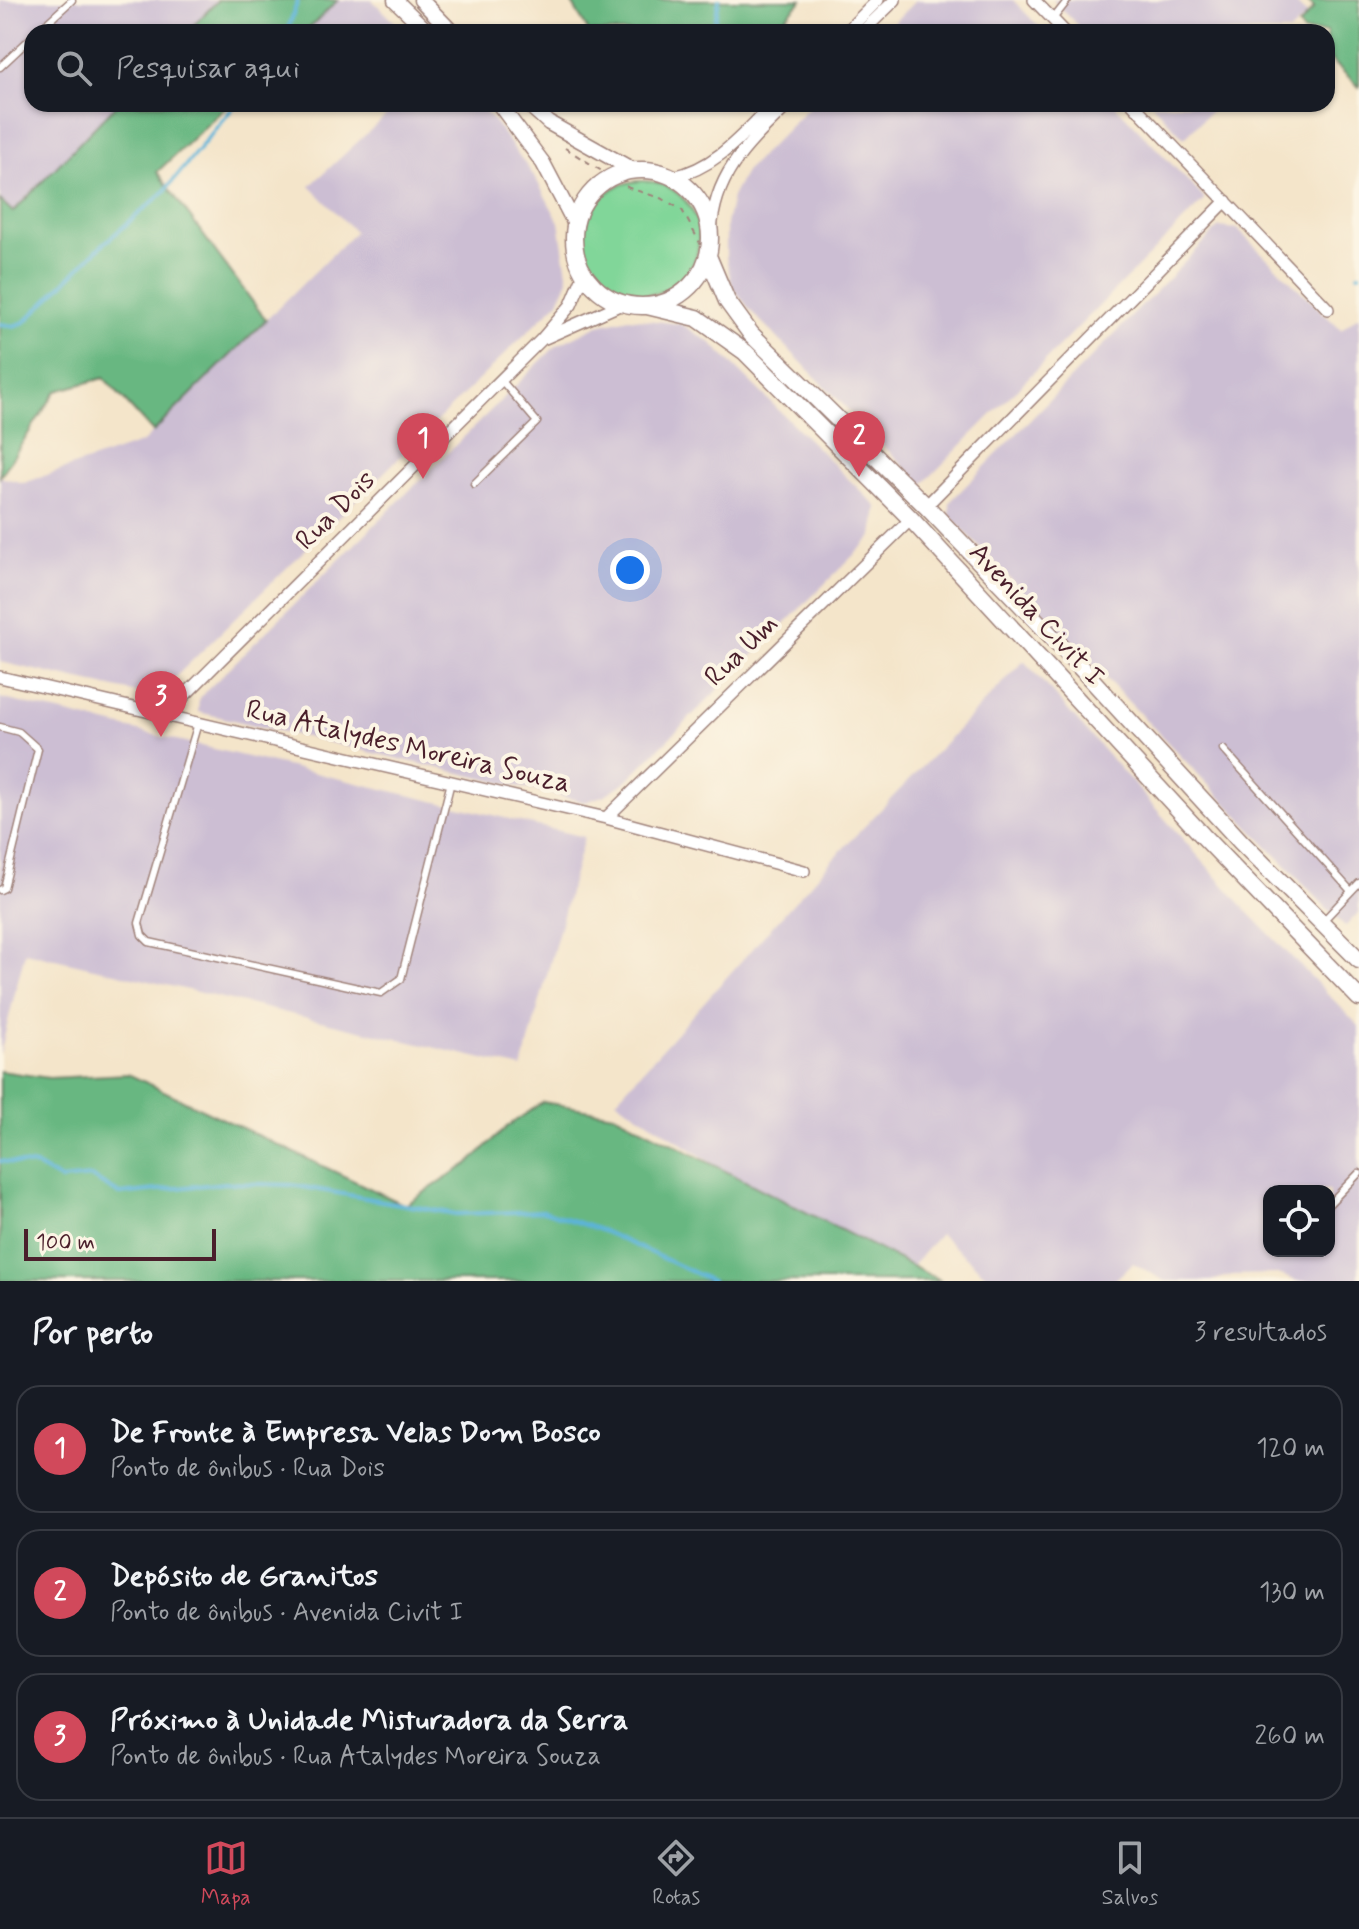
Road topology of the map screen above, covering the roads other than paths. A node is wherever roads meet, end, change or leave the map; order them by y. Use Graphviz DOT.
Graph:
graph roads {
  1 [pos="72,0"];
  2 [pos="395,0"];
  3 [pos="421,0"];
  4 [pos="878,0"];
  5 [pos="895,0"];
  6 [pos="1034,0"];
  7 [pos="1068,0"];
  8 [pos="1053,19"];
  9 [pos="46,24"];
  10 [pos="420,24"];
  11 [pos="444,24"];
  12 [pos="854,24"];
  13 [pos="870,24"];
  14 [pos="1058,24"];
  15 [pos="24,44"];
  16 [pos="0,67"];
  17 [pos="505,112"];
  18 [pos="537,112"];
  19 [pos="765,112"];
  20 [pos="781,112"];
  21 [pos="1141,112"];
  22 [pos="633,170"];
  23 [pos="673,177"];
  24 [pos="1226,201"];
  25 [pos="575,224"];
  26 [pos="711,233"];
  27 [pos="708,256"];
  28 [pos="584,274"];
  29 [pos="624,303"];
  30 [pos="647,306"];
  31 [pos="1328,309"];
  32 [pos="541,340"];
  33 [pos="501,380"];
  34 [pos="474,484"];
  35 [pos="926,506"];
  36 [pos="911,519"];
  37 [pos="0,677"];
  38 [pos="165,715"];
  39 [pos="198,723"];
  40 [pos="0,727"];
  41 [pos="1223,749"];
  42 [pos="451,782"];
  43 [pos="606,818"];
  44 [pos="804,871"];
  45 [pos="1359,883"];
  46 [pos="0,890"];
  47 [pos="1351,891"];
  48 [pos="1322,922"];
  49 [pos="1359,960"];
  50 [pos="1359,998"];
  51 [pos="1359,1173"];
  52 [pos="1335,1198"];
  1 -- 9 [label="lane"];
  2 -- 10 [label="street"];
  3 -- 11 [label="street"];
  4 -- 12 [label="street"];
  5 -- 13 [label="street"];
  6 -- 8 [label="street"];
  7 -- 8 [label="lane"];
  8 -- 14 [label="street"];
  15 -- 16 [label="lane"];
  17 -- 25 [label="street"];
  18 -- 22 [label="street"];
  19 -- 23 [label="street"];
  20 -- 26 [label="street"];
  21 -- 24 [label="street"];
  22 -- 23 [label="main road"];
  22 -- 25 [label="main road"];
  23 -- 26 [label="main road"];
  24 -- 31 [label="street"];
  24 -- 35 [label="street"];
  25 -- 28 [label="main road"];
  26 -- 27 [label="main road"];
  27 -- 30 [label="main road"];
  27 -- 35 [label="main road, Avenida Civit I"];
  28 -- 29 [label="main road"];
  28 -- 32 [label="street, Rua Dois"];
  29 -- 30 [label="main road"];
  29 -- 32 [label="street, Rua Dois"];
  30 -- 36 [label="main road, Avenida Civit I"];
  32 -- 33 [label="street, Rua Dois"];
  33 -- 34 [label="lane"];
  33 -- 38 [label="street, Rua Dois"];
  35 -- 48 [label="main road, Avenida Civit I"];
  36 -- 43 [label="street, Rua Um"];
  36 -- 50 [label="main road, Avenida Civit I"];
  37 -- 38 [label="street, Rua Atalydes Moreira Souza"];
  38 -- 39 [label="street, Rua Atalydes Moreira Souza"];
  39 -- 42 [label="street, Rua Atalydes Moreira Souza"];
  39 -- 42 [label="lane"];
  40 -- 46 [label="lane"];
  41 -- 47 [label="lane"];
  42 -- 43 [label="street, Rua Atalydes Moreira Souza"];
  43 -- 44 [label="street, Rua Atalydes Moreira Souza"];
  45 -- 47 [label="lane"];
  47 -- 48 [label="lane"];
  48 -- 49 [label="main road, Avenida Civit I"];
  51 -- 52 [label="lane"];
}
